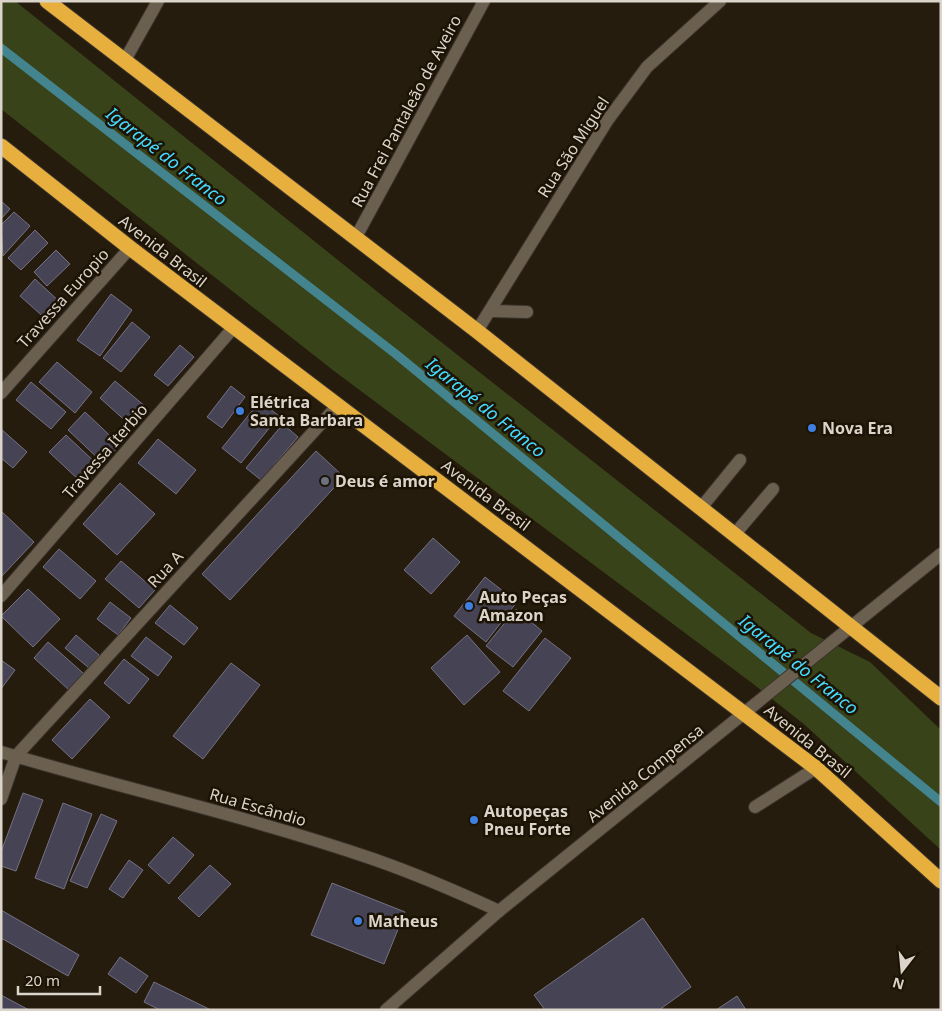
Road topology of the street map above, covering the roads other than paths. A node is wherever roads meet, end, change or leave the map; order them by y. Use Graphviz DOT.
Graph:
graph roads {
  1 [pos="47,1"];
  2 [pos="158,1"];
  3 [pos="484,1"];
  4 [pos="720,1"];
  5 [pos="125,60"];
  6 [pos="1,146"];
  7 [pos="356,237"];
  8 [pos="130,248"];
  9 [pos="490,311"];
  10 [pos="527,312"];
  11 [pos="234,327"];
  12 [pos="477,331"];
  13 [pos="1,393"];
  14 [pos="338,405"];
  15 [pos="740,460"];
  16 [pos="773,489"];
  17 [pos="700,508"];
  18 [pos="734,535"];
  19 [pos="941,554"];
  20 [pos="1,596"];
  21 [pos="847,631"];
  22 [pos="941,698"];
  23 [pos="745,713"];
  24 [pos="1,752"];
  25 [pos="16,756"];
  26 [pos="816,768"];
  27 [pos="1,799"];
  28 [pos="755,807"];
  29 [pos="941,881"];
  30 [pos="499,911"];
  31 [pos="386,1010"];
  1 -- 5 [label="highway"];
  2 -- 5 [label="street"];
  3 -- 7 [label="street, Rua Frei Pantaleão de Aveiro"];
  4 -- 9 [label="street, Rua São Miguel"];
  5 -- 7 [label="highway"];
  6 -- 8 [label="highway, Avenida Brasil"];
  7 -- 12 [label="highway"];
  8 -- 11 [label="highway, Avenida Brasil"];
  8 -- 13 [label="street, Travessa Europio"];
  9 -- 10 [label="street"];
  9 -- 12 [label="street, Rua São Miguel"];
  11 -- 14 [label="highway, Avenida Brasil"];
  11 -- 20 [label="street, Travessa Iterbio"];
  12 -- 17 [label="highway"];
  14 -- 23 [label="highway, Avenida Brasil"];
  14 -- 25 [label="street, Rua A"];
  15 -- 17 [label="street"];
  16 -- 18 [label="street"];
  17 -- 18 [label="highway"];
  18 -- 21 [label="highway"];
  19 -- 21 [label="street, Avenida Compensa"];
  21 -- 22 [label="highway"];
  21 -- 23 [label="street, Avenida Compensa"];
  23 -- 26 [label="highway, Avenida Brasil"];
  23 -- 30 [label="street, Avenida Compensa"];
  24 -- 25 [label="street, Rua Escândio"];
  25 -- 27 [label="street"];
  25 -- 30 [label="street, Rua Escândio"];
  26 -- 28 [label="street"];
  26 -- 29 [label="highway, Avenida Brasil"];
  30 -- 31 [label="street, Avenida Compensa"];
}
